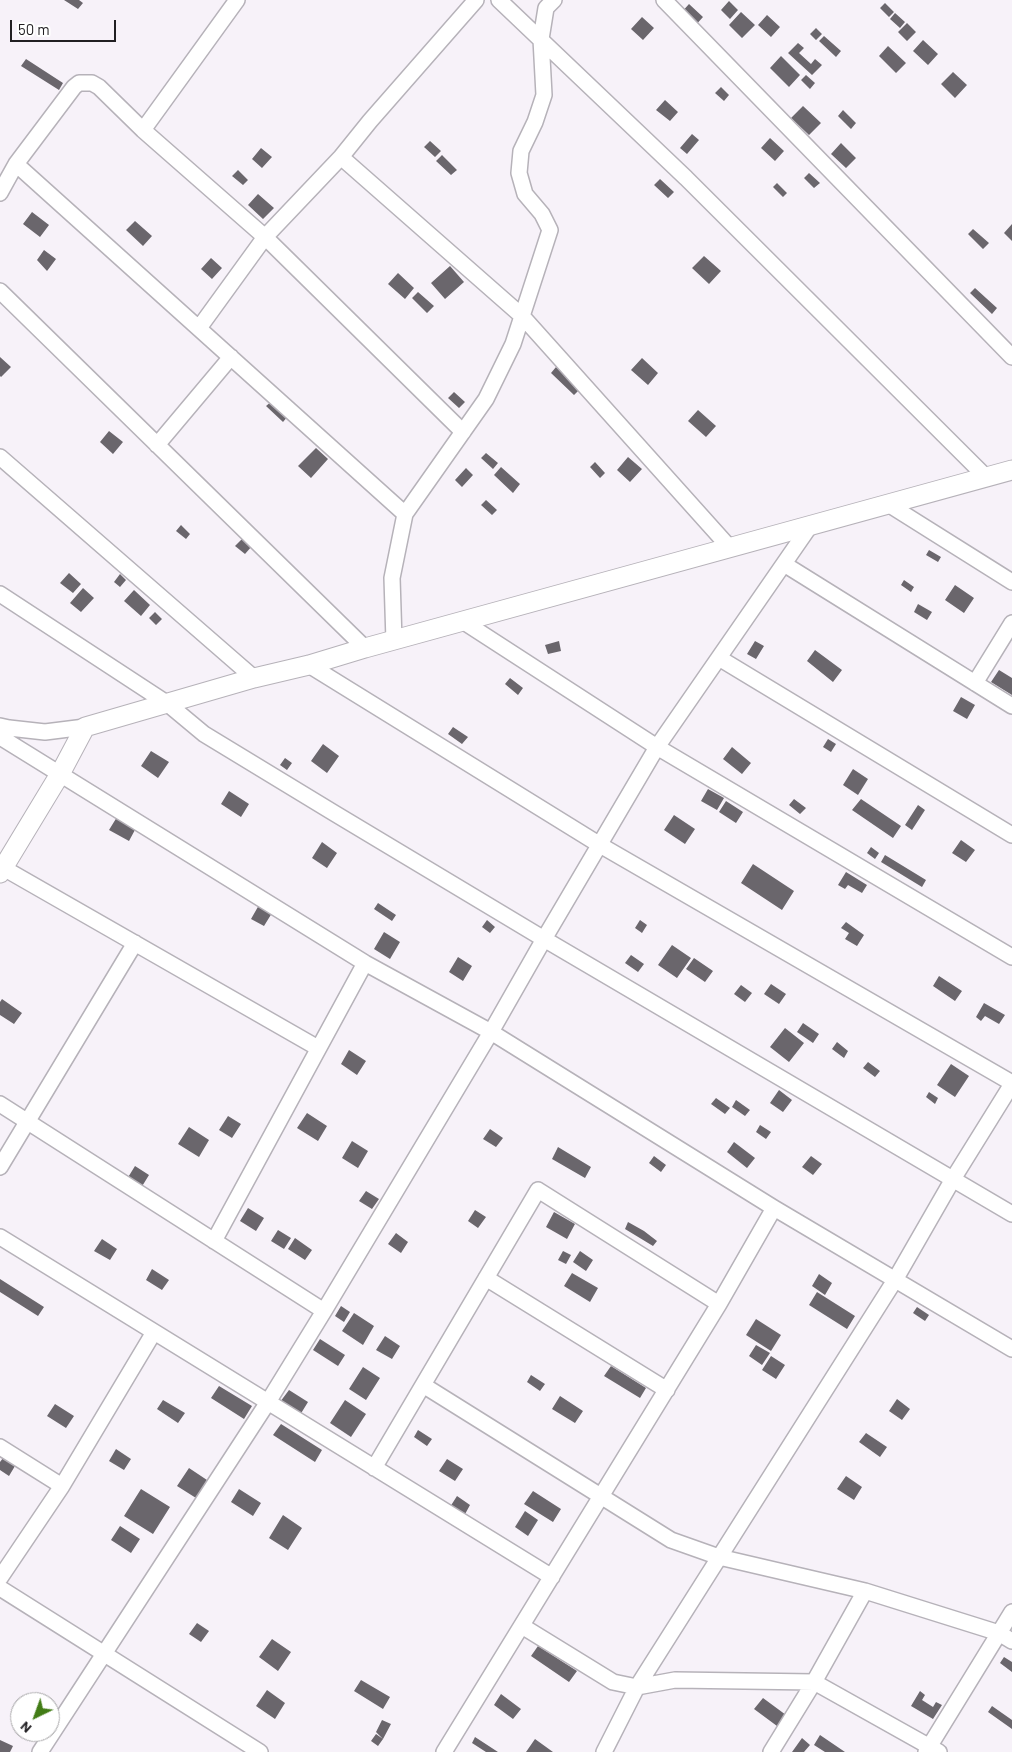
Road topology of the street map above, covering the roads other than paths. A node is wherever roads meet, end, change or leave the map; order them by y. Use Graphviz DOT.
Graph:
graph roads {
  1 [pos="237,0"];
  2 [pos="476,0"];
  3 [pos="499,0"];
  4 [pos="554,0"];
  5 [pos="664,0"];
  6 [pos="541,38"];
  7 [pos="143,130"];
  8 [pos="341,157"];
  9 [pos="16,164"];
  10 [pos="0,193"];
  11 [pos="265,237"];
  12 [pos="0,291"];
  13 [pos="522,316"];
  14 [pos="199,328"];
  15 [pos="231,357"];
  16 [pos="1012,357"];
  17 [pos="463,432"];
  18 [pos="157,444"];
  19 [pos="0,457"];
  20 [pos="1012,470"];
  21 [pos="986,477"];
  22 [pos="888,504"];
  23 [pos="405,514"];
  24 [pos="810,526"];
  25 [pos="730,548"];
  26 [pos="784,564"];
  27 [pos="1012,582"];
  28 [pos="0,594"];
  29 [pos="464,622"];
  30 [pos="1012,623"];
  31 [pos="394,641"];
  32 [pos="365,648"];
  33 [pos="719,658"];
  34 [pos="309,665"];
  35 [pos="254,678"];
  36 [pos="975,683"];
  37 [pos="168,704"];
  38 [pos="1012,706"];
  39 [pos="0,726"];
  40 [pos="85,727"];
  41 [pos="0,737"];
  42 [pos="657,747"];
  43 [pos="60,774"];
  44 [pos="1012,835"];
  45 [pos="600,845"];
  46 [pos="1,869"];
  47 [pos="544,939"];
  48 [pos="135,943"];
  49 [pos="1012,956"];
  50 [pos="365,963"];
  51 [pos="491,1032"];
  52 [pos="318,1048"];
  53 [pos="1012,1083"];
  54 [pos="0,1104"];
  55 [pos="27,1122"];
  56 [pos="0,1167"];
  57 [pos="953,1179"];
  58 [pos="774,1208"];
  59 [pos="1012,1214"];
  60 [pos="0,1237"];
  61 [pos="214,1241"];
  62 [pos="486,1278"];
  63 [pos="895,1280"];
  64 [pos="720,1304"];
  65 [pos="324,1311"];
  66 [pos="154,1332"];
  67 [pos="1012,1350"];
  68 [pos="424,1385"];
  69 [pos="667,1390"];
  70 [pos="268,1402"];
  71 [pos="0,1447"];
  72 [pos="374,1468"];
  73 [pos="62,1486"];
  74 [pos="601,1497"];
  75 [pos="719,1558"];
  76 [pos="552,1577"];
  77 [pos="0,1578"];
  78 [pos="0,1588"];
  79 [pos="865,1591"];
  80 [pos="1012,1612"];
  81 [pos="522,1626"];
  82 [pos="999,1633"];
  83 [pos="1012,1641"];
  84 [pos="103,1653"];
  85 [pos="814,1682"];
  86 [pos="637,1687"];
  87 [pos="931,1750"];
  88 [pos="40,1752"];
  89 [pos="260,1752"];
  90 [pos="444,1752"];
  91 [pos="604,1752"];
  92 [pos="771,1752"];
  1 -- 7 [label="street"];
  2 -- 8 [label="street"];
  3 -- 6 [label="street"];
  4 -- 6 [label="street"];
  5 -- 16 [label="street"];
  6 -- 13 [label="street"];
  6 -- 21 [label="street"];
  7 -- 9 [label="street"];
  7 -- 11 [label="street"];
  8 -- 11 [label="street"];
  8 -- 13 [label="street"];
  9 -- 10 [label="street"];
  9 -- 14 [label="street"];
  11 -- 14 [label="street"];
  11 -- 17 [label="street"];
  12 -- 18 [label="street"];
  13 -- 17 [label="street"];
  13 -- 25 [label="street"];
  14 -- 15 [label="street"];
  15 -- 18 [label="street"];
  15 -- 23 [label="street"];
  17 -- 23 [label="street"];
  18 -- 32 [label="street"];
  19 -- 35 [label="street"];
  20 -- 21 [label="street"];
  21 -- 22 [label="street"];
  22 -- 24 [label="street"];
  22 -- 27 [label="street"];
  23 -- 31 [label="street"];
  24 -- 25 [label="street"];
  24 -- 26 [label="street"];
  25 -- 29 [label="street"];
  26 -- 33 [label="street"];
  26 -- 36 [label="street"];
  28 -- 37 [label="street"];
  29 -- 31 [label="street"];
  29 -- 42 [label="street"];
  30 -- 36 [label="street"];
  31 -- 32 [label="street"];
  32 -- 34 [label="street"];
  33 -- 42 [label="street"];
  33 -- 44 [label="street"];
  34 -- 35 [label="street"];
  34 -- 45 [label="street"];
  35 -- 37 [label="street"];
  36 -- 38 [label="street"];
  37 -- 40 [label="street"];
  37 -- 47 [label="street"];
  39 -- 40 [label="street"];
  40 -- 43 [label="street"];
  41 -- 43 [label="street"];
  42 -- 45 [label="street"];
  42 -- 49 [label="street"];
  43 -- 46 [label="street"];
  43 -- 50 [label="street"];
  45 -- 47 [label="street"];
  45 -- 53 [label="street"];
  46 -- 48 [label="street"];
  47 -- 51 [label="street"];
  47 -- 57 [label="street"];
  48 -- 52 [label="street"];
  48 -- 55 [label="street"];
  50 -- 51 [label="street"];
  50 -- 52 [label="street"];
  51 -- 58 [label="street"];
  51 -- 65 [label="street"];
  52 -- 61 [label="street"];
  53 -- 57 [label="street"];
  54 -- 55 [label="street"];
  55 -- 56 [label="street"];
  55 -- 61 [label="street"];
  57 -- 59 [label="street"];
  57 -- 63 [label="street"];
  58 -- 63 [label="street"];
  58 -- 64 [label="street"];
  60 -- 66 [label="street"];
  61 -- 65 [label="street"];
  62 -- 64 [label="street"];
  62 -- 68 [label="street"];
  62 -- 69 [label="street"];
  63 -- 67 [label="street"];
  63 -- 75 [label="street"];
  64 -- 69 [label="street"];
  65 -- 70 [label="street"];
  66 -- 70 [label="street"];
  66 -- 73 [label="street"];
  68 -- 72 [label="street"];
  68 -- 74 [label="street"];
  69 -- 74 [label="street"];
  70 -- 72 [label="street"];
  70 -- 84 [label="street"];
  71 -- 73 [label="street"];
  72 -- 76 [label="street"];
  73 -- 77 [label="street"];
  74 -- 75 [label="street"];
  74 -- 76 [label="street"];
  75 -- 79 [label="street"];
  75 -- 86 [label="street"];
  76 -- 81 [label="street"];
  78 -- 84 [label="street"];
  79 -- 82 [label="street"];
  79 -- 85 [label="street"];
  80 -- 82 [label="street"];
  81 -- 86 [label="street"];
  81 -- 90 [label="street"];
  82 -- 83 [label="street"];
  82 -- 87 [label="street"];
  84 -- 88 [label="street"];
  84 -- 89 [label="street"];
  85 -- 86 [label="street"];
  85 -- 87 [label="street"];
  85 -- 92 [label="street"];
  86 -- 91 [label="street"];
}
